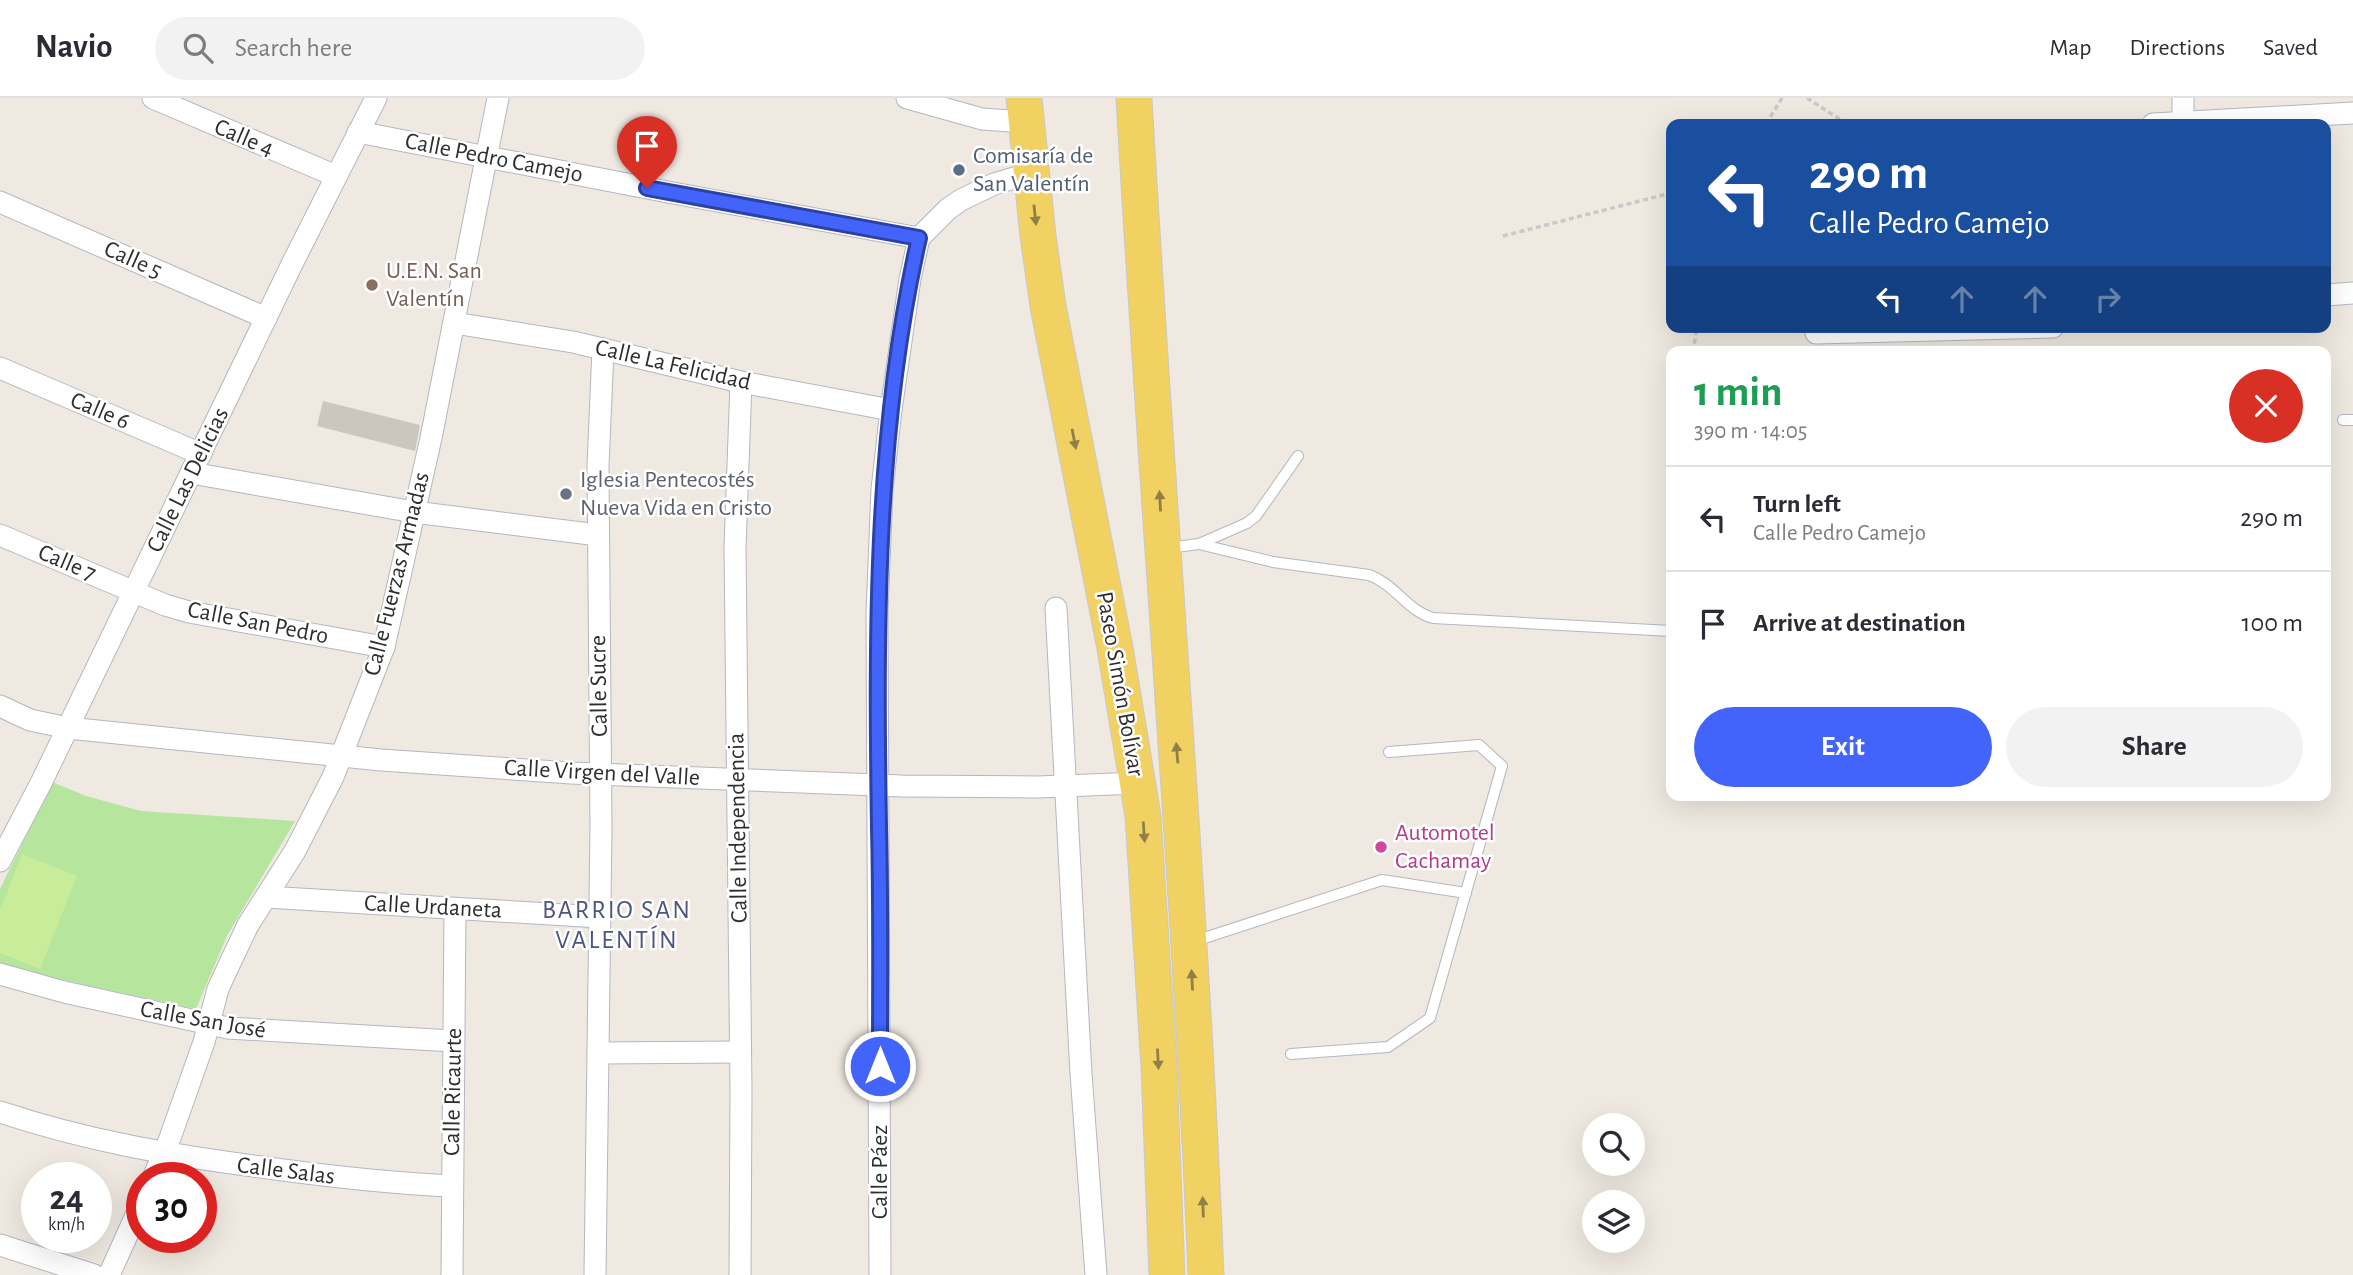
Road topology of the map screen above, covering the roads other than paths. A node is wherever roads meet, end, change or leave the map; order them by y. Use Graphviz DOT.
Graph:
graph roads {
  1 [pos="153,98"];
  2 [pos="376,98"];
  3 [pos="498,98"];
  4 [pos="906,98"];
  5 [pos="1134,98"];
  6 [pos="2183,98"];
  7 [pos="2340,109"];
  8 [pos="1025,110"];
  9 [pos="2187,119"];
  10 [pos="2231,119"];
  11 [pos="358,132"];
  12 [pos="486,157"];
  13 [pos="1031,173"];
  14 [pos="336,176"];
  15 [pos="0,202"];
  16 [pos="919,238"];
  17 [pos="2353,293"];
  18 [pos="2331,295"];
  19 [pos="266,318"];
  20 [pos="454,323"];
  21 [pos="603,349"];
  22 [pos="0,368"];
  23 [pos="741,382"];
  24 [pos="891,410"];
  25 [pos="1298,456"];
  26 [pos="196,463"];
  27 [pos="414,512"];
  28 [pos="0,535"];
  29 [pos="598,536"];
  30 [pos="1199,544"];
  31 [pos="1162,548"];
  32 [pos="134,592"];
  33 [pos="1056,608"];
  34 [pos="1666,631"];
  35 [pos="383,646"];
  36 [pos="0,706"];
  37 [pos="68,728"];
  38 [pos="1389,752"];
  39 [pos="341,756"];
  40 [pos="600,774"];
  41 [pos="737,780"];
  42 [pos="1138,783"];
  43 [pos="878,785"];
  44 [pos="1064,786"];
  45 [pos="0,861"];
  46 [pos="1465,893"];
  47 [pos="266,897"];
  48 [pos="455,909"];
  49 [pos="600,917"];
  50 [pos="1190,942"];
  51 [pos="0,974"];
  52 [pos="208,1025"];
  53 [pos="453,1041"];
  54 [pos="740,1052"];
  55 [pos="598,1053"];
  56 [pos="1291,1054"];
  57 [pos="0,1112"];
  58 [pos="163,1154"];
  59 [pos="160,1162"];
  60 [pos="452,1186"];
  61 [pos="126,1237"];
  62 [pos="0,1245"];
  63 [pos="94,1275"];
  64 [pos="109,1275"];
  65 [pos="452,1275"];
  66 [pos="595,1275"];
  67 [pos="740,1275"];
  68 [pos="880,1275"];
  69 [pos="1096,1275"];
  70 [pos="1167,1275"];
  71 [pos="1206,1275"];
  1 -- 14 [label="street, Calle 4"];
  2 -- 11 [label="street, Calle Las Delicias"];
  3 -- 12 [label="street, Calle Fuerzas Armadas"];
  4 -- 8 [label="street"];
  31 -- 5 [label="main road, Paseo Simón Bolívar, one-way"];
  6 -- 9 [label="street"];
  7 -- 10 [label="street"];
  8 -- 13 [label="main road, Paseo Simón Bolívar"];
  11 -- 12 [label="street, Calle Pedro Camejo"];
  11 -- 14 [label="street, Calle Las Delicias"];
  12 -- 16 [label="street, Calle Pedro Camejo"];
  12 -- 20 [label="street, Calle Fuerzas Armadas"];
  13 -- 16 [label="street"];
  13 -- 42 [label="main road, Paseo Simón Bolívar, one-way"];
  14 -- 19 [label="street, Calle Las Delicias"];
  15 -- 19 [label="street, Calle 5"];
  16 -- 24 [label="street, Calle Páez"];
  17 -- 18 [label="street"];
  19 -- 26 [label="street, Calle Las Delicias"];
  20 -- 21 [label="street, Calle La Felicidad"];
  20 -- 27 [label="street, Calle Fuerzas Armadas"];
  21 -- 23 [label="street, Calle La Felicidad"];
  21 -- 29 [label="street, Calle Sucre"];
  22 -- 26 [label="street, Calle 6"];
  23 -- 24 [label="street, Calle La Felicidad"];
  23 -- 41 [label="street, Calle Independencia"];
  24 -- 43 [label="street, Calle Páez"];
  25 -- 30 [label="lane"];
  26 -- 27 [label="street, Calle 6"];
  26 -- 32 [label="street, Calle Las Delicias"];
  27 -- 29 [label="street, Calle 6"];
  27 -- 35 [label="street, Calle Fuerzas Armadas"];
  28 -- 32 [label="street, Calle 7"];
  29 -- 40 [label="street, Calle Sucre"];
  30 -- 31 [label="lane"];
  30 -- 34 [label="lane"];
  50 -- 31 [label="main road, Paseo Simón Bolívar, one-way"];
  32 -- 35 [label="street, Calle San Pedro"];
  32 -- 37 [label="street, Calle Las Delicias"];
  33 -- 44 [label="street, Paseo Simón Bolívar"];
  35 -- 39 [label="street, Calle Fuerzas Armadas"];
  36 -- 37 [label="street, Calle Virgen del Valle"];
  37 -- 39 [label="street, Calle Virgen del Valle"];
  37 -- 45 [label="street, Calle Las Delicias"];
  38 -- 46 [label="lane"];
  39 -- 40 [label="street, Calle Virgen del Valle"];
  39 -- 47 [label="street, Calle Fuerzas Armadas"];
  40 -- 41 [label="street, Calle Virgen del Valle"];
  40 -- 49 [label="street, Calle Sucre"];
  41 -- 43 [label="street, Calle Virgen del Valle"];
  41 -- 54 [label="street, Calle Independencia"];
  42 -- 44 [label="street, Calle Virgen del Valle"];
  42 -- 70 [label="main road, Paseo Simón Bolívar, one-way"];
  43 -- 44 [label="street, Calle Virgen del Valle"];
  43 -- 68 [label="street, Calle Páez"];
  44 -- 69 [label="street, Paseo Simón Bolívar"];
  46 -- 50 [label="lane"];
  46 -- 56 [label="lane"];
  47 -- 48 [label="street, Calle Urdaneta"];
  47 -- 52 [label="street, Calle Fuerzas Armadas"];
  48 -- 49 [label="street, Calle Urdaneta"];
  48 -- 53 [label="street, Calle Ricaurte"];
  49 -- 55 [label="street, Calle Sucre"];
  71 -- 50 [label="main road, Paseo Simón Bolívar, one-way"];
  51 -- 52 [label="street, Calle San José"];
  52 -- 53 [label="street, Calle San José"];
  52 -- 58 [label="street, Calle Fuerzas Armadas"];
  53 -- 60 [label="street, Calle Ricaurte"];
  54 -- 55 [label="street"];
  54 -- 67 [label="street, Calle Independencia"];
  55 -- 66 [label="street, Calle Sucre"];
  57 -- 58 [label="street, Calle Salas"];
  58 -- 59 [label="street, Calle Fuerzas Armadas"];
  58 -- 60 [label="street, Calle Salas"];
  60 -- 65 [label="street, Calle Ricaurte"];
  61 -- 64 [label="street"];
  62 -- 63 [label="street"];
}
